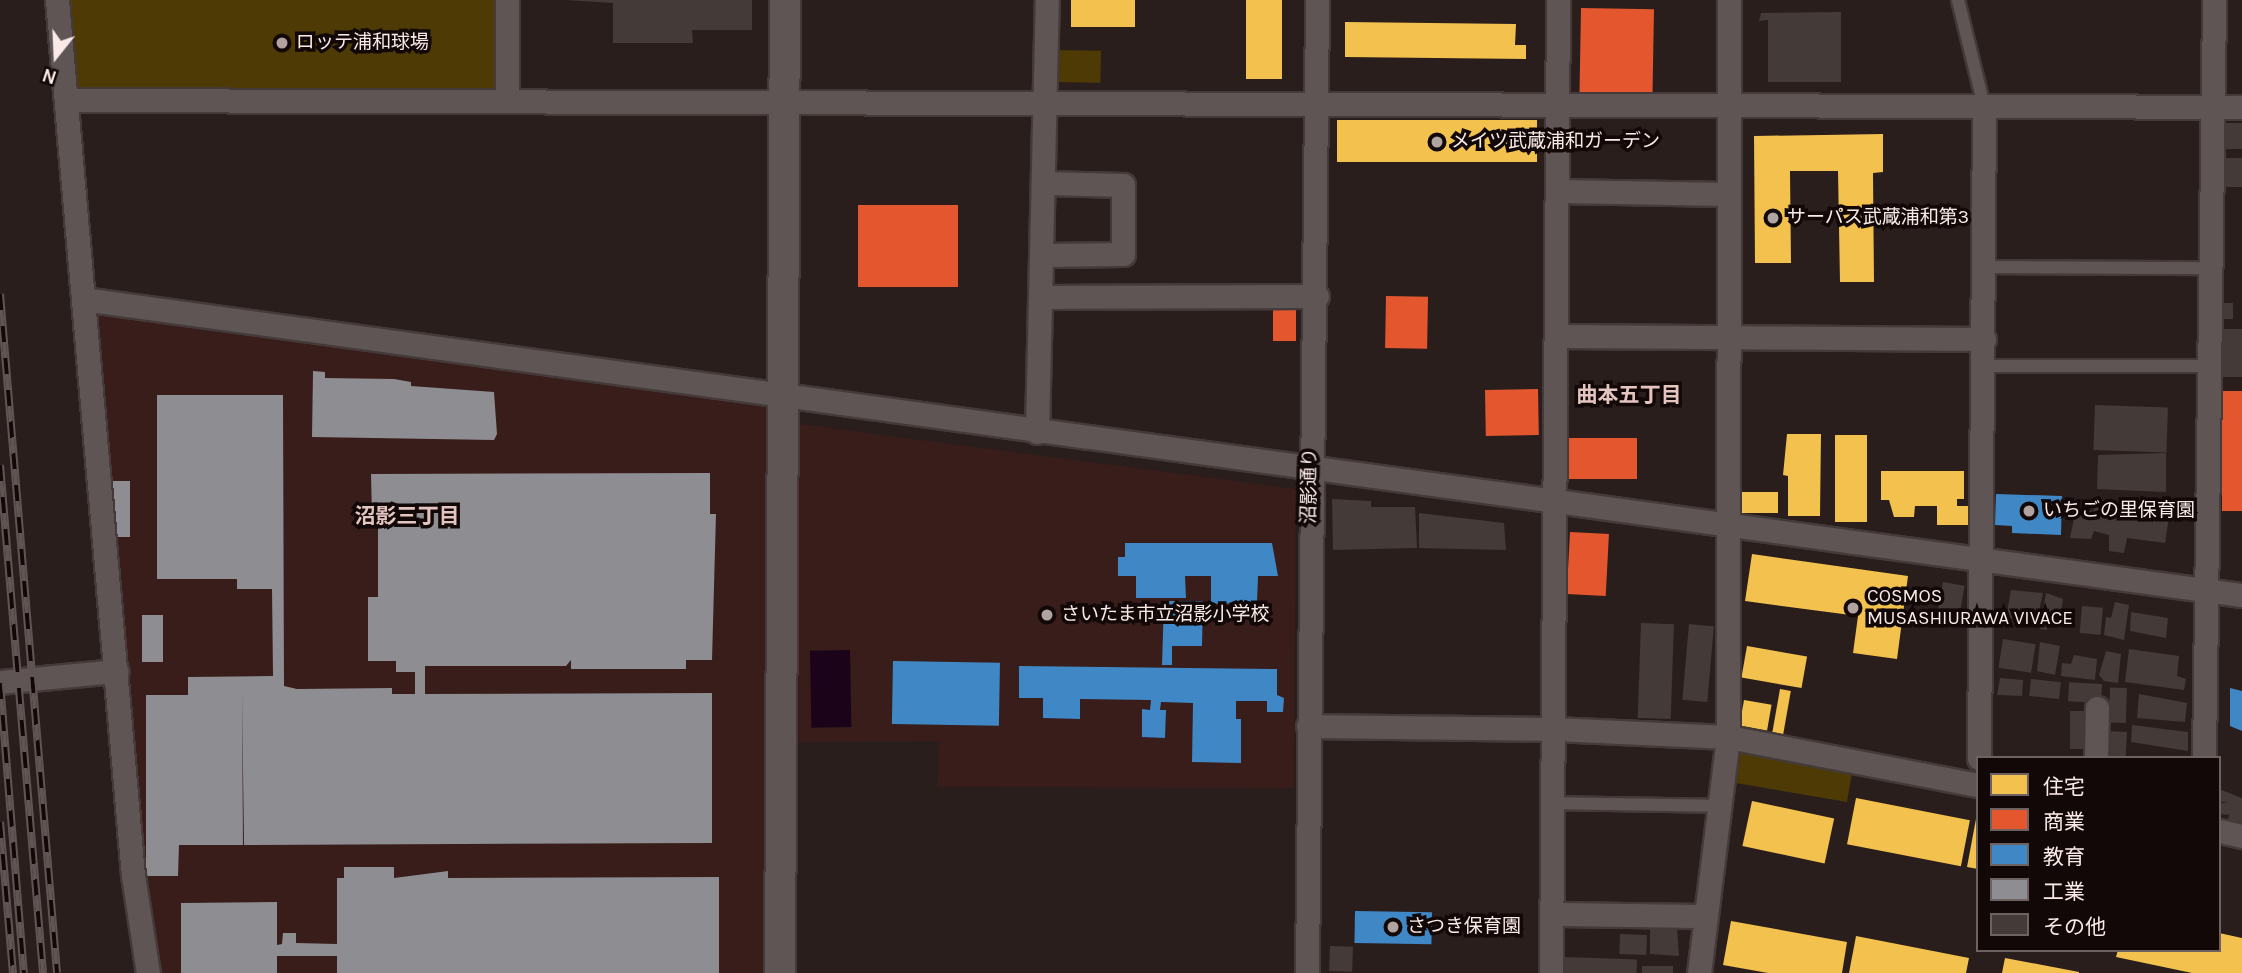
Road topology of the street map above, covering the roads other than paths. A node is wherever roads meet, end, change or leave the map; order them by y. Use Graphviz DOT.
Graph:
graph roads {
  1 [pos="57,0"];
  2 [pos="507,0"];
  3 [pos="785,0"];
  4 [pos="1047,0"];
  5 [pos="1317,0"];
  6 [pos="1558,0"];
  7 [pos="1729,0"];
  8 [pos="1958,0"];
  9 [pos="2214,0"];
  10 [pos="66,100"];
  11 [pos="507,101"];
  12 [pos="784,102"];
  13 [pos="1046,103"];
  14 [pos="1317,104"];
  15 [pos="1558,105"];
  16 [pos="1728,106"];
  17 [pos="1984,106"];
  18 [pos="2212,107"];
  19 [pos="2242,107"];
  20 [pos="1045,183"];
  21 [pos="1557,191"];
  22 [pos="1728,194"];
  23 [pos="1044,255"];
  24 [pos="1984,267"];
  25 [pos="2210,268"];
  26 [pos="1317,296"];
  27 [pos="1044,297"];
  28 [pos="83,299"];
  29 [pos="1557,336"];
  30 [pos="1727,337"];
  31 [pos="1984,339"];
  32 [pos="1983,366"];
  33 [pos="2209,366"];
  34 [pos="783,397"];
  35 [pos="1037,432"];
  36 [pos="1309,469"];
  37 [pos="1554,500"];
  38 [pos="1731,526"];
  39 [pos="1979,559"];
  40 [pos="2206,590"];
  41 [pos="2242,595"];
  42 [pos="116,671"];
  43 [pos="0,682"];
  44 [pos="2096,708"];
  45 [pos="1308,726"];
  46 [pos="1554,729"];
  47 [pos="1728,737"];
  48 [pos="1979,756"];
  49 [pos="2096,756"];
  50 [pos="2204,756"];
  51 [pos="1976,785"];
  52 [pos="1553,803"];
  53 [pos="1720,806"];
  54 [pos="2221,831"];
  55 [pos="2242,836"];
  56 [pos="1552,914"];
  57 [pos="1705,916"];
  58 [pos="148,973"];
  59 [pos="780,973"];
  60 [pos="1307,973"];
  61 [pos="1551,973"];
  62 [pos="1699,973"];
  1 -- 10 [label="street"];
  2 -- 11 [label="street"];
  3 -- 12 [label="street"];
  4 -- 13 [label="street"];
  5 -- 14 [label="street, 沼影通り"];
  6 -- 15 [label="street"];
  7 -- 16 [label="street"];
  8 -- 17 [label="lane"];
  9 -- 18 [label="street"];
  10 -- 11 [label="street"];
  10 -- 28 [label="street"];
  11 -- 12 [label="street"];
  12 -- 13 [label="street"];
  12 -- 34 [label="street"];
  13 -- 14 [label="street"];
  13 -- 20 [label="street"];
  14 -- 15 [label="street"];
  14 -- 26 [label="street, 沼影通り"];
  15 -- 16 [label="street"];
  15 -- 21 [label="street"];
  16 -- 17 [label="street"];
  16 -- 22 [label="street"];
  17 -- 18 [label="street"];
  17 -- 24 [label="street"];
  18 -- 19 [label="street"];
  18 -- 25 [label="street"];
  20 -- 23 [label="street"];
  20 -- 23 [label="street"];
  21 -- 22 [label="street"];
  21 -- 29 [label="street"];
  22 -- 30 [label="street"];
  23 -- 27 [label="street"];
  24 -- 25 [label="lane"];
  24 -- 31 [label="street"];
  25 -- 33 [label="street"];
  26 -- 27 [label="street"];
  26 -- 36 [label="street, 沼影通り"];
  27 -- 35 [label="street"];
  28 -- 34 [label="street"];
  28 -- 42 [label="street"];
  29 -- 30 [label="street"];
  29 -- 37 [label="street"];
  30 -- 31 [label="street"];
  30 -- 38 [label="street"];
  31 -- 32 [label="street"];
  32 -- 33 [label="lane"];
  32 -- 39 [label="street"];
  33 -- 40 [label="street"];
  34 -- 35 [label="street"];
  34 -- 59 [label="street"];
  35 -- 36 [label="street"];
  36 -- 37 [label="street"];
  36 -- 45 [label="street, 沼影通り"];
  37 -- 38 [label="street"];
  37 -- 46 [label="street"];
  38 -- 39 [label="street"];
  38 -- 47 [label="street"];
  39 -- 40 [label="street"];
  39 -- 48 [label="street"];
  40 -- 41 [label="street"];
  40 -- 50 [label="street"];
  42 -- 43 [label="street"];
  42 -- 58 [label="street"];
  44 -- 49 [label="street"];
  45 -- 46 [label="street"];
  45 -- 60 [label="street, 沼影通り"];
  46 -- 47 [label="street"];
  46 -- 52 [label="street"];
  47 -- 51 [label="street"];
  47 -- 53 [label="street"];
  52 -- 53 [label="lane"];
  52 -- 56 [label="street"];
  53 -- 57 [label="street"];
  54 -- 55 [label="street"];
  56 -- 57 [label="street"];
  56 -- 61 [label="street"];
  57 -- 62 [label="street"];
}
